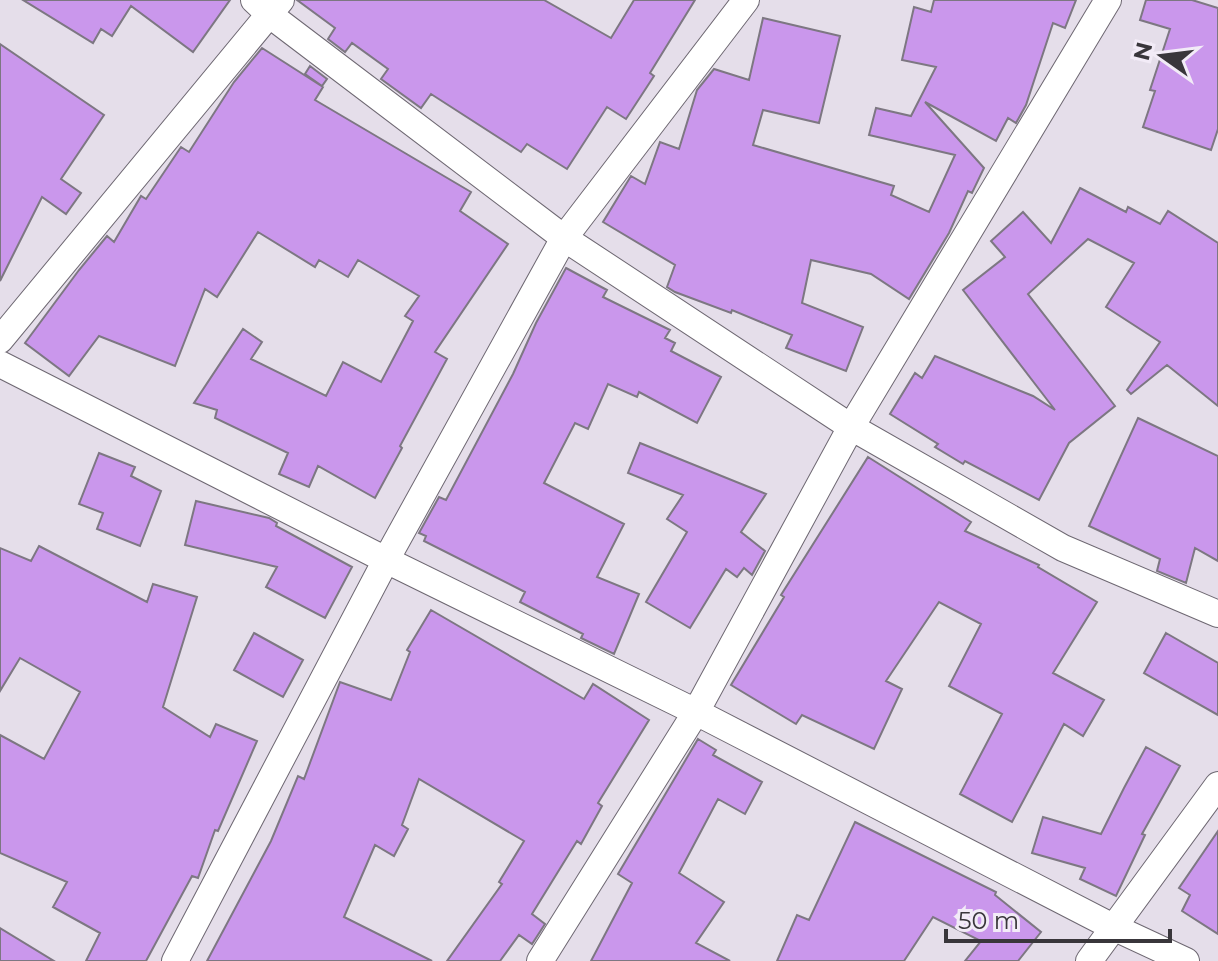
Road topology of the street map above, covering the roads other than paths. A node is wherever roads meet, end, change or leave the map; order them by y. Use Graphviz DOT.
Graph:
graph roads {
  1 [pos="746,0"];
  2 [pos="1108,0"];
  3 [pos="268,5"];
  4 [pos="564,238"];
  5 [pos="0,340"];
  6 [pos="0,364"];
  7 [pos="851,427"];
  8 [pos="386,560"];
  9 [pos="1218,614"];
  10 [pos="696,712"];
  11 [pos="1218,785"];
  12 [pos="1113,927"];
  13 [pos="175,961"];
  14 [pos="540,961"];
  15 [pos="1089,961"];
  16 [pos="1186,961"];
  1 -- 4 [label="street"];
  2 -- 7 [label="street"];
  3 -- 4 [label="street"];
  3 -- 5 [label="street"];
  4 -- 7 [label="street"];
  4 -- 8 [label="street"];
  6 -- 8 [label="street"];
  7 -- 9 [label="street"];
  7 -- 10 [label="street"];
  8 -- 10 [label="street"];
  8 -- 13 [label="street"];
  10 -- 12 [label="street"];
  10 -- 14 [label="street"];
  11 -- 12 [label="street"];
  12 -- 15 [label="street"];
  12 -- 16 [label="street"];
}
